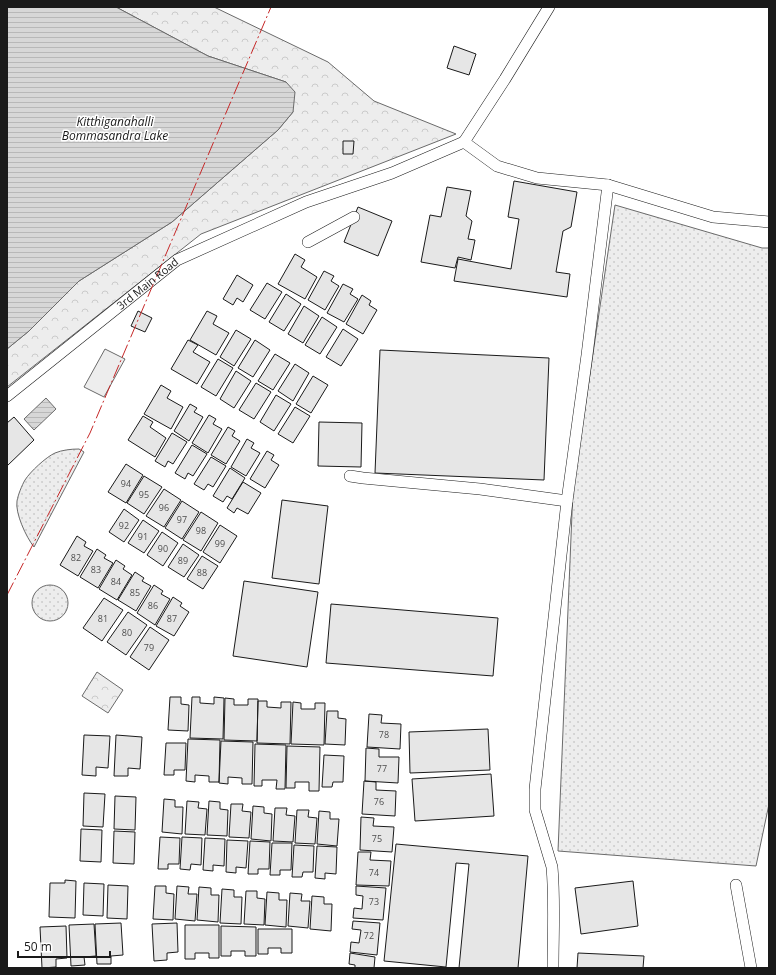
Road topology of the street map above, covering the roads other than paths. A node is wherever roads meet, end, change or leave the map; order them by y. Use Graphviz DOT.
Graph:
graph roads {
  1 [pos="549,7"];
  2 [pos="464,142"];
  3 [pos="608,185"];
  4 [pos="354,218"];
  5 [pos="769,222"];
  6 [pos="308,242"];
  7 [pos="7,396"];
  8 [pos="350,476"];
  9 [pos="568,501"];
  10 [pos="736,885"];
  11 [pos="553,968"];
  12 [pos="750,968"];
  1 -- 2 [label="street"];
  2 -- 3 [label="street"];
  2 -- 7 [label="street, 3rd Main Road"];
  3 -- 5 [label="street"];
  3 -- 9 [label="street"];
  4 -- 6 [label="street"];
  8 -- 9 [label="street"];
  9 -- 11 [label="street"];
  10 -- 12 [label="street"];
}
